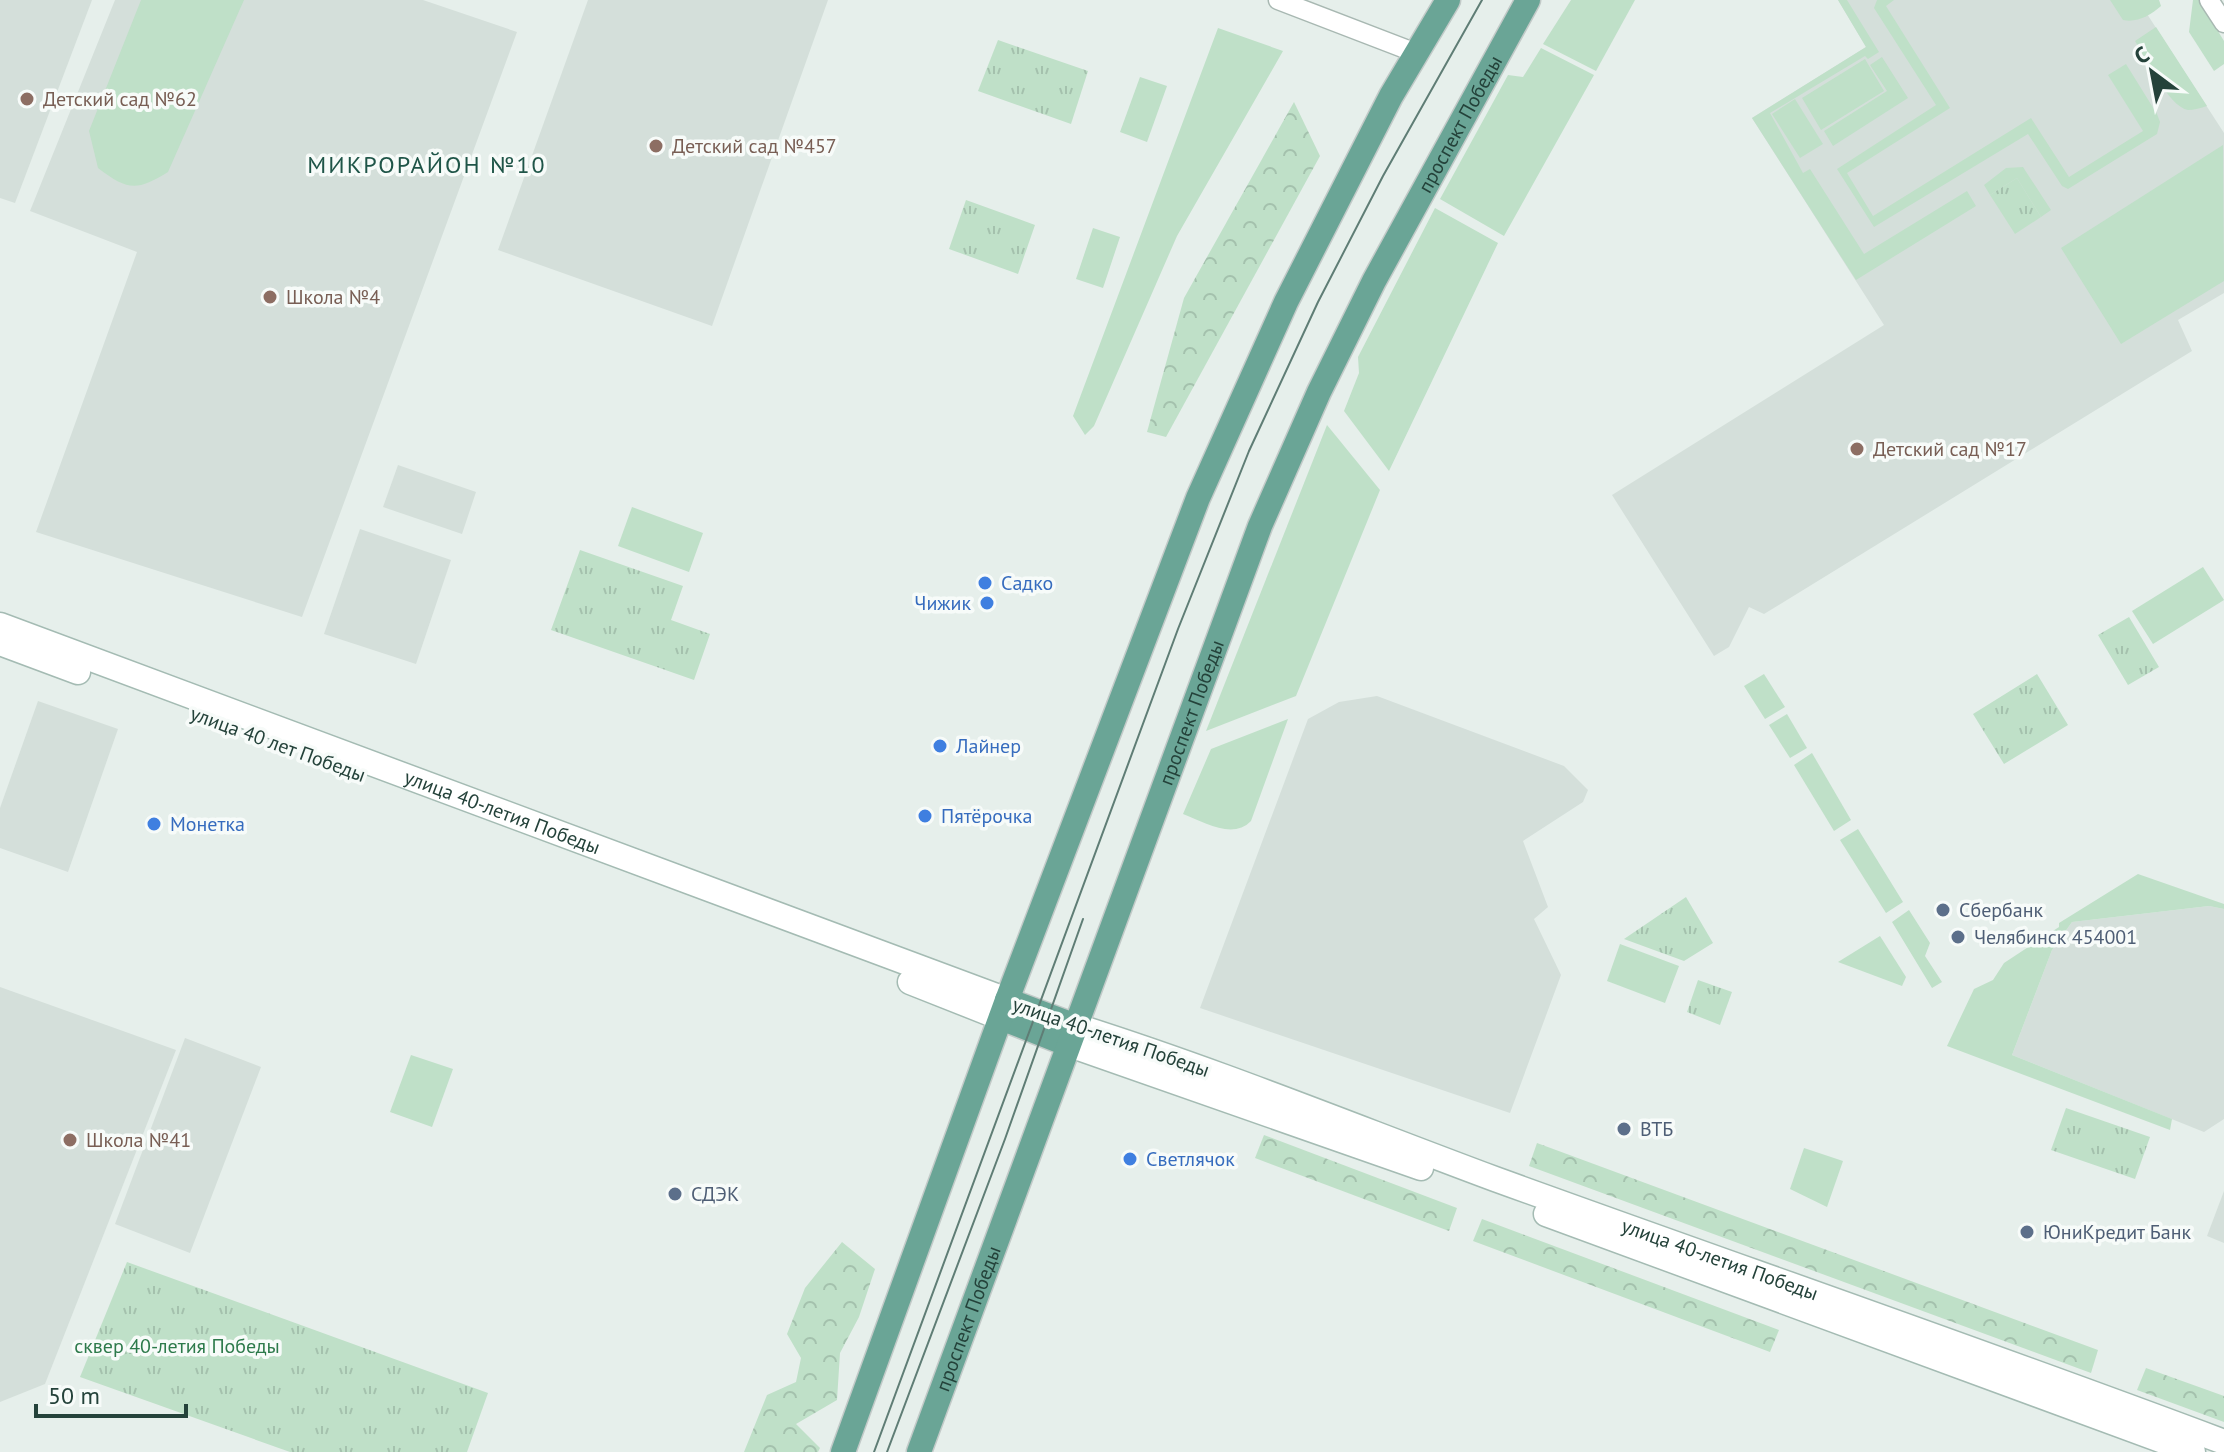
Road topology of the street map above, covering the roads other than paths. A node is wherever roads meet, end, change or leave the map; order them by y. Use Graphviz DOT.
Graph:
graph roads {
  1 [pos="1278,0"];
  2 [pos="1448,0"];
  3 [pos="1528,0"];
  4 [pos="2209,0"];
  5 [pos="2224,23"];
  6 [pos="1416,53"];
  7 [pos="0,625"];
  8 [pos="0,643"];
  9 [pos="308,748"];
  10 [pos="690,897"];
  11 [pos="1004,1009"];
  12 [pos="1070,1034"];
  13 [pos="2098,1406"];
  14 [pos="2224,1442"];
  15 [pos="843,1452"];
  16 [pos="919,1452"];
  17 [pos="2193,1452"];
  1 -- 6 [label="street"];
  2 -- 6 [label="main road"];
  3 -- 12 [label="main road, проспект Победы"];
  4 -- 5 [label="street"];
  6 -- 11 [label="main road"];
  7 -- 9 [label="street, улица 40-летия Победы"];
  8 -- 9 [label="street, улица 40 лет Победы"];
  9 -- 10 [label="street, улица 40 лет Победы"];
  9 -- 11 [label="street, улица 40-летия Победы"];
  10 -- 11 [label="street, улица 40-летия Победы"];
  11 -- 12 [label="main road, улица 40-летия Победы"];
  11 -- 15 [label="main road"];
  12 -- 13 [label="street, улица 40-летия Победы"];
  12 -- 16 [label="main road, проспект Победы"];
  13 -- 14 [label="street, улица 40-летия Победы"];
  13 -- 17 [label="street, улица 40-летия Победы"];
}
